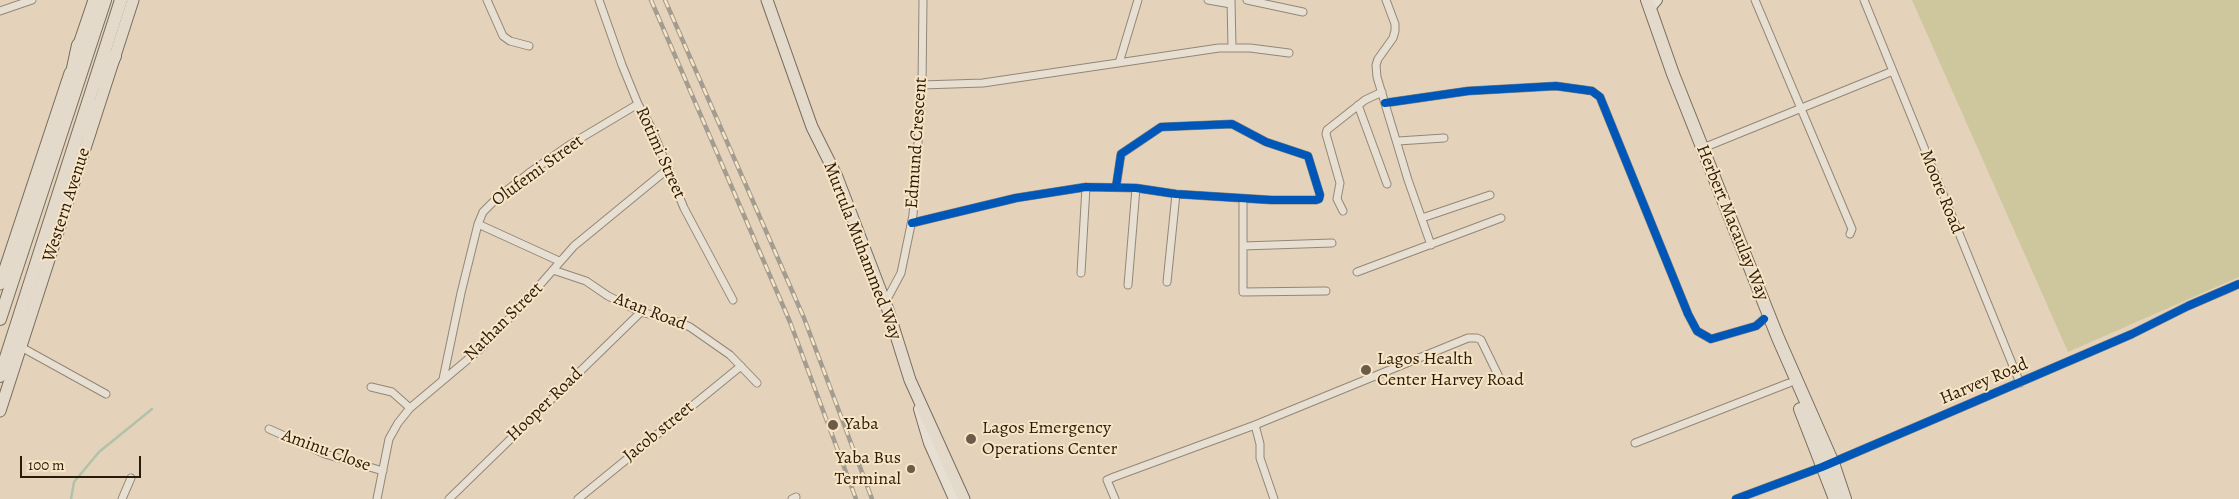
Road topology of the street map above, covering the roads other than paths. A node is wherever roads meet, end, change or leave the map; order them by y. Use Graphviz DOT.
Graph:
graph roads {
  1 [pos="32,0"];
  2 [pos="94,0"];
  3 [pos="105,0"];
  4 [pos="121,0"];
  5 [pos="133,0"];
  6 [pos="487,0"];
  7 [pos="599,0"];
  8 [pos="767,0"];
  9 [pos="923,0"];
  10 [pos="1138,0"];
  11 [pos="1208,0"];
  12 [pos="1247,0"];
  13 [pos="1386,0"];
  14 [pos="1638,0"];
  15 [pos="1755,0"];
  16 [pos="1864,0"];
  17 [pos="1231,2"];
  18 [pos="1651,3"];
  19 [pos="0,11"];
  20 [pos="1303,12"];
  21 [pos="529,46"];
  22 [pos="83,47"];
  23 [pos="1232,47"];
  24 [pos="1289,53"];
  25 [pos="110,54"];
  26 [pos="1120,63"];
  27 [pos="1893,71"];
  28 [pos="922,85"];
  29 [pos="1382,92"];
  30 [pos="1385,103"];
  31 [pos="638,104"];
  32 [pos="1358,105"];
  33 [pos="1802,109"];
  34 [pos="84,134"];
  35 [pos="1444,138"];
  36 [pos="1398,141"];
  37 [pos="52,146"];
  38 [pos="1703,148"];
  39 [pos="668,168"];
  40 [pos="1387,184"];
  41 [pos="1086,187"];
  42 [pos="1116,187"];
  43 [pos="1136,188"];
  44 [pos="1176,194"];
  45 [pos="1490,195"];
  46 [pos="1243,199"];
  47 [pos="1343,211"];
  48 [pos="1422,218"];
  49 [pos="1501,218"];
  50 [pos="912,223"];
  51 [pos="478,224"];
  52 [pos="1850,234"];
  53 [pos="1332,243"];
  54 [pos="1431,245"];
  55 [pos="1243,246"];
  56 [pos="559,262"];
  57 [pos="553,270"];
  58 [pos="1358,272"];
  59 [pos="1081,273"];
  60 [pos="1167,282"];
  61 [pos="0,284"];
  62 [pos="2239,284"];
  63 [pos="1128,285"];
  64 [pos="1326,291"];
  65 [pos="733,300"];
  66 [pos="888,310"];
  67 [pos="641,312"];
  68 [pos="0,318"];
  69 [pos="1764,319"];
  70 [pos="21,347"];
  71 [pos="741,366"];
  72 [pos="0,376"];
  73 [pos="1499,377"];
  74 [pos="443,379"];
  75 [pos="910,380"];
  76 [pos="2020,382"];
  77 [pos="757,383"];
  78 [pos="1789,383"];
  79 [pos="371,386"];
  80 [pos="106,394"];
  81 [pos="410,408"];
  82 [pos="0,410"];
  83 [pos="1255,425"];
  84 [pos="270,430"];
  85 [pos="1635,443"];
  86 [pos="1827,465"];
  87 [pos="383,471"];
  88 [pos="131,478"];
  89 [pos="122,499"];
  90 [pos="377,499"];
  91 [pos="449,499"];
  92 [pos="578,499"];
  93 [pos="954,499"];
  94 [pos="964,499"];
  95 [pos="1115,499"];
  96 [pos="1274,499"];
  97 [pos="1736,499"];
  98 [pos="1835,499"];
  99 [pos="1845,499"];
  1 -- 19 [label="street"];
  2 -- 22 [label="main road, Western Avenue"];
  3 -- 22 [label="highway, Western Avenue"];
  4 -- 25 [label="highway, Western Avenue"];
  5 -- 25 [label="main road, Western Avenue"];
  6 -- 21 [label="street"];
  7 -- 31 [label="street, Rotimi Street"];
  8 -- 66 [label="main road, Murtula Muhammed Way"];
  9 -- 28 [label="street, Edmund Crescent"];
  10 -- 26 [label="street"];
  11 -- 17 [label="street"];
  12 -- 20 [label="street"];
  13 -- 29 [label="street"];
  14 -- 69 [label="highway, Herbert Macaulay Way"];
  15 -- 33 [label="street"];
  16 -- 27 [label="street, Moore Road"];
  17 -- 23 [label="street"];
  18 -- 38 [label="highway, Herbert Macaulay Way"];
  22 -- 37 [label="highway, Western Avenue"];
  22 -- 37 [label="highway"];
  23 -- 24 [label="street"];
  23 -- 26 [label="street"];
  25 -- 34 [label="highway"];
  25 -- 34 [label="highway, Western Avenue"];
  26 -- 28 [label="street"];
  27 -- 33 [label="street"];
  27 -- 76 [label="street, Moore Road"];
  28 -- 50 [label="street, Edmund Crescent"];
  29 -- 30 [label="street"];
  29 -- 32 [label="street"];
  30 -- 36 [label="street"];
  30 -- 69 [label="street"];
  31 -- 39 [label="street, Rotimi Street"];
  31 -- 51 [label="street, Olufemi Street"];
  32 -- 40 [label="street"];
  32 -- 47 [label="street"];
  33 -- 38 [label="street"];
  33 -- 52 [label="street"];
  34 -- 70 [label="main road, Western Avenue"];
  34 -- 72 [label="highway, Western Avenue"];
  35 -- 36 [label="street"];
  36 -- 48 [label="street"];
  37 -- 61 [label="main road, Western Avenue"];
  37 -- 68 [label="highway, Western Avenue"];
  38 -- 86 [label="highway, Herbert Macaulay Way"];
  39 -- 56 [label="street, Nathan Street"];
  39 -- 65 [label="street, Rotimi Street"];
  41 -- 42 [label="street"];
  41 -- 50 [label="street"];
  41 -- 59 [label="street"];
  42 -- 43 [label="street"];
  42 -- 46 [label="street"];
  43 -- 44 [label="street"];
  43 -- 63 [label="street"];
  44 -- 46 [label="street"];
  44 -- 60 [label="street"];
  45 -- 48 [label="street"];
  46 -- 55 [label="street"];
  48 -- 54 [label="street"];
  49 -- 54 [label="street"];
  50 -- 66 [label="street, Edmund Crescent"];
  51 -- 56 [label="street"];
  51 -- 74 [label="street, Olufemi Street"];
  53 -- 55 [label="street"];
  54 -- 58 [label="street"];
  55 -- 64 [label="street"];
  56 -- 57 [label="street, Nathan Street"];
  57 -- 67 [label="street, Atan Road"];
  57 -- 74 [label="street, Nathan Street"];
  62 -- 76 [label="street, Harvey Road"];
  66 -- 75 [label="main road, Murtula Muhammed Way"];
  67 -- 71 [label="street, Atan Road"];
  67 -- 91 [label="street, Hooper Road"];
  69 -- 78 [label="highway, Herbert Macaulay Way"];
  70 -- 80 [label="street"];
  70 -- 82 [label="main road, Western Avenue"];
  71 -- 77 [label="street, Atan Road"];
  71 -- 92 [label="street, Jacob street"];
  73 -- 83 [label="street"];
  74 -- 81 [label="street, Nathan Street"];
  75 -- 93 [label="main road"];
  75 -- 94 [label="main road, Murtula Muhammed Way"];
  76 -- 86 [label="street, Harvey Road"];
  78 -- 85 [label="street"];
  78 -- 86 [label="highway, Herbert Macaulay Way"];
  79 -- 81 [label="street"];
  81 -- 87 [label="street, Nathan Street"];
  83 -- 95 [label="street"];
  83 -- 96 [label="street"];
  84 -- 87 [label="street, Aminu Close"];
  86 -- 97 [label="street, Harvey Road"];
  86 -- 98 [label="highway, Herbert Macaulay Way"];
  86 -- 99 [label="highway, Herbert Macaulay Way"];
  87 -- 90 [label="street, Nathan Street"];
  88 -- 89 [label="street"];
}
